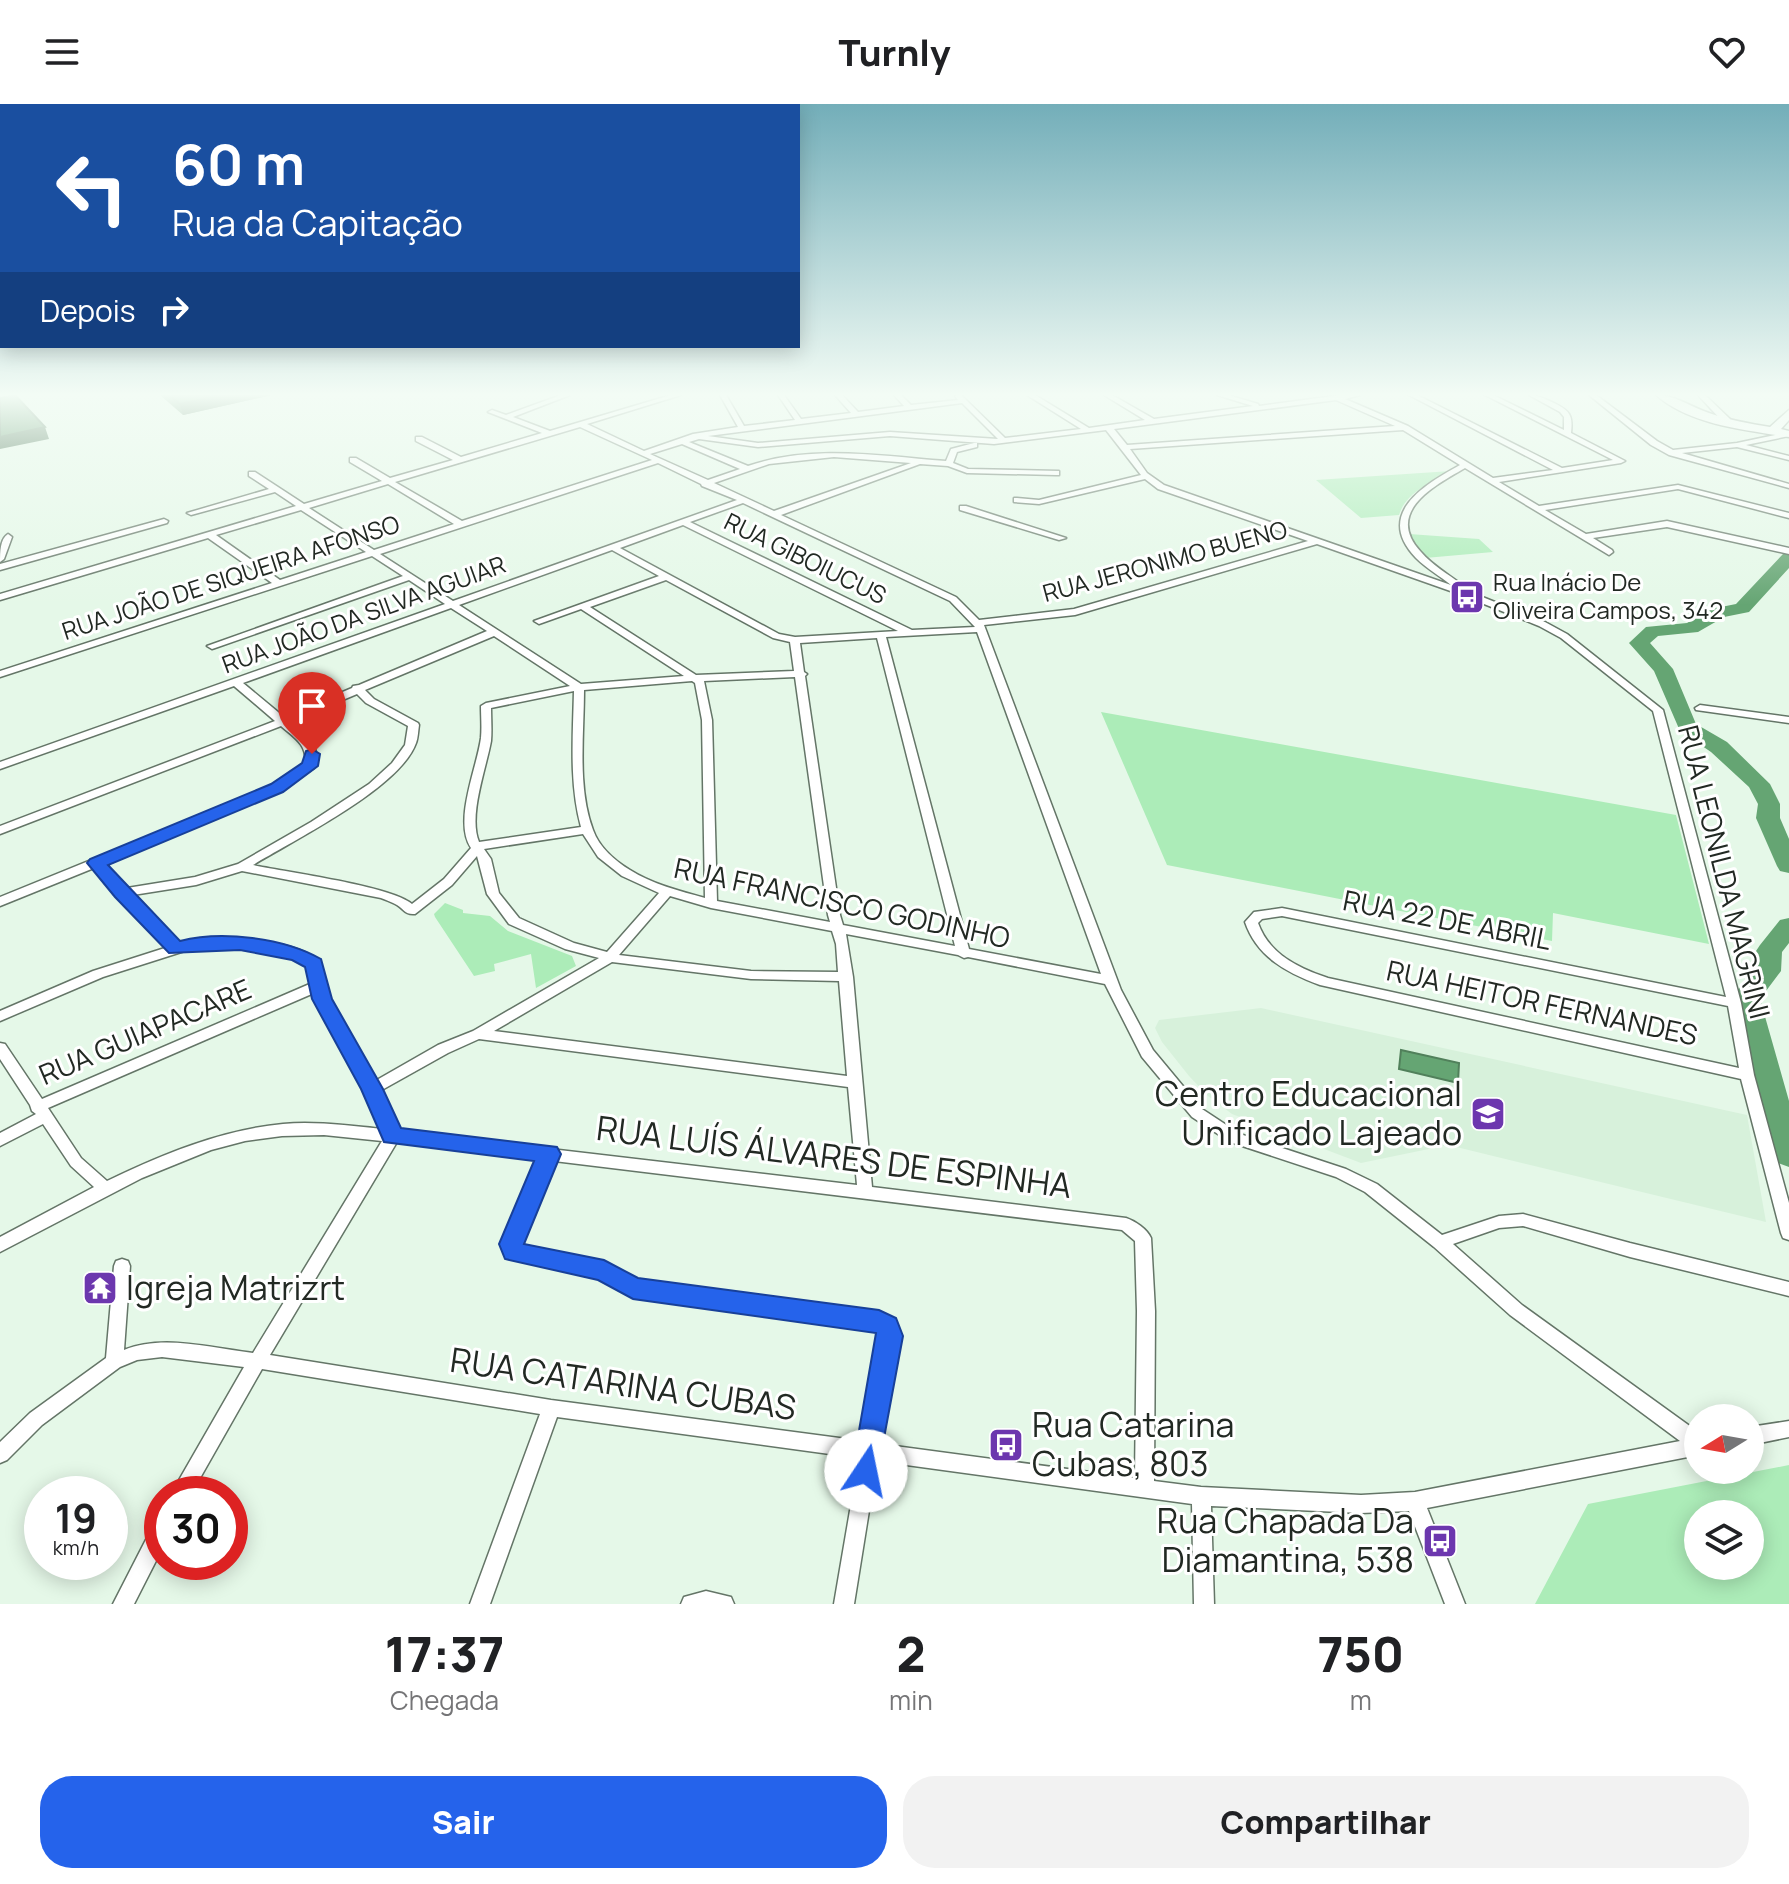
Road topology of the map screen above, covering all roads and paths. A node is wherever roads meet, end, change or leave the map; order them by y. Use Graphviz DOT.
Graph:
graph roads {
  1 [pos="362,465"];
  2 [pos="443,465"];
  3 [pos="645,465"];
  4 [pos="665,465"];
  5 [pos="738,465"];
  6 [pos="760,465"];
  7 [pos="910,465"];
  8 [pos="952,465"];
  9 [pos="1137,465"];
  10 [pos="1465,465"];
  11 [pos="1469,465"];
  12 [pos="1549,465"];
  13 [pos="1597,465"];
  14 [pos="1715,465"];
  15 [pos="747,469"];
  16 [pos="1561,471"];
  17 [pos="1056,473"];
  18 [pos="252,474"];
  19 [pos="1144,477"];
  20 [pos="1495,480"];
  21 [pos="389,481"];
  22 [pos="705,484"];
  23 [pos="1789,486"];
  24 [pos="274,490"];
  25 [pos="1017,500"];
  26 [pos="742,501"];
  27 [pos="302,508"];
  28 [pos="963,508"];
  29 [pos="1540,508"];
  30 [pos="191,513"];
  31 [pos="772,515"];
  32 [pos="1789,516"];
  33 [pos="164,521"];
  34 [pos="683,522"];
  35 [pos="462,525"];
  36 [pos="210,535"];
  37 [pos="8,537"];
  38 [pos="1586,537"];
  39 [pos="1062,538"];
  40 [pos="1316,541"];
  41 [pos="612,547"];
  42 [pos="1785,550"];
  43 [pos="1609,552"];
  44 [pos="371,553"];
  45 [pos="0,559"];
  46 [pos="0,567"];
  47 [pos="409,577"];
  48 [pos="666,577"];
  49 [pos="279,584"];
  50 [pos="1462,592"];
  51 [pos="0,597"];
  52 [pos="451,605"];
  53 [pos="584,607"];
  54 [pos="539,621"];
  55 [pos="979,626"];
  56 [pos="494,632"];
  57 [pos="910,633"];
  58 [pos="881,635"];
  59 [pos="795,640"];
  60 [pos="212,646"];
  61 [pos="0,674"];
  62 [pos="802,674"];
  63 [pos="697,678"];
  64 [pos="236,682"];
  65 [pos="579,687"];
  66 [pos="357,688"];
  67 [pos="1700,708"];
  68 [pos="1789,720"];
  69 [pos="283,721"];
  70 [pos="0,766"];
  71 [pos="0,830"];
  72 [pos="585,830"];
  73 [pos="479,846"];
  74 [pos="96,863"];
  75 [pos="242,867"];
  76 [pos="121,893"];
  77 [pos="666,893"];
  78 [pos="0,902"];
  79 [pos="711,904"];
  80 [pos="839,930"];
  81 [pos="176,948"];
  82 [pos="964,954"];
  83 [pos="610,957"];
  84 [pos="846,977"];
  85 [pos="1110,980"];
  86 [pos="1325,982"];
  87 [pos="317,986"];
  88 [pos="1734,1003"];
  89 [pos="0,1016"];
  90 [pos="478,1034"];
  91 [pos="1,1050"];
  92 [pos="1747,1075"];
  93 [pos="854,1082"];
  94 [pos="372,1089"];
  95 [pos="41,1112"];
  96 [pos="393,1136"];
  97 [pos="0,1140"];
  98 [pos="549,1154"];
  99 [pos="106,1189"];
  100 [pos="865,1191"];
  101 [pos="1789,1233"];
  102 [pos="1440,1242"];
  103 [pos="0,1245"];
  104 [pos="122,1266"];
  105 [pos="1789,1289"];
  106 [pos="257,1361"];
  107 [pos="114,1362"];
  108 [pos="551,1408"];
  109 [pos="1789,1429"];
  110 [pos="1764,1433"];
  111 [pos="1684,1435"];
  112 [pos="1684,1448"];
  113 [pos="869,1452"];
  114 [pos="0,1454"];
  115 [pos="191,1476"];
  116 [pos="1144,1489"];
  117 [pos="1201,1496"];
  118 [pos="1415,1501"];
  119 [pos="144,1564"];
  120 [pos="123,1604"];
  121 [pos="480,1604"];
  122 [pos="691,1604"];
  123 [pos="724,1604"];
  124 [pos="844,1604"];
  125 [pos="1204,1604"];
  126 [pos="1455,1604"];
  1 -- 21 [label="street"];
  2 -- 21 [label="street"];
  3 -- 35 [label="street, RUA JOÃO DE SIQUEIRA AFONSO"];
  4 -- 22 [label="street"];
  5 -- 15 [label="street"];
  6 -- 15 [label="street"];
  7 -- 31 [label="street"];
  8 -- 17 [label="street"];
  9 -- 19 [label="street"];
  10 -- 50 [label="street"];
  11 -- 20 [label="street"];
  12 -- 16 [label="street"];
  13 -- 16 [label="street"];
  14 -- 23 [label="street"];
  15 -- 22 [label="street"];
  16 -- 20 [label="street"];
  18 -- 24 [label="street"];
  19 -- 25 [label="street"];
  19 -- 40 [label="street"];
  20 -- 29 [label="street"];
  21 -- 27 [label="street"];
  21 -- 35 [label="street"];
  22 -- 26 [label="street"];
  24 -- 27 [label="street"];
  24 -- 30 [label="street"];
  26 -- 31 [label="street"];
  26 -- 34 [label="street, RUA JOÃO DA SILVA AGUIAR"];
  27 -- 36 [label="street"];
  27 -- 44 [label="street"];
  28 -- 39 [label="street"];
  29 -- 32 [label="street"];
  29 -- 38 [label="street"];
  31 -- 55 [label="street"];
  33 -- 46 [label="street"];
  34 -- 41 [label="street, RUA JOÃO DA SILVA AGUIAR"];
  34 -- 57 [label="street, RUA GIBOIUCUS"];
  35 -- 44 [label="street, RUA JOÃO DE SIQUEIRA AFONSO"];
  36 -- 49 [label="street"];
  36 -- 51 [label="street"];
  37 -- 45 [label="street"];
  38 -- 42 [label="street"];
  38 -- 43 [label="street"];
  40 -- 50 [label="street"];
  40 -- 55 [label="street, RUA JERONIMO BUENO"];
  41 -- 48 [label="street"];
  41 -- 52 [label="street, RUA JOÃO DA SILVA AGUIAR"];
  44 -- 47 [label="street"];
  44 -- 49 [label="street, RUA JOÃO DE SIQUEIRA AFONSO"];
  47 -- 52 [label="street"];
  47 -- 60 [label="street"];
  48 -- 53 [label="street"];
  48 -- 59 [label="street"];
  49 -- 61 [label="street, RUA JOÃO DE SIQUEIRA AFONSO"];
  50 -- 88 [label="street, RUA LEONILDA MAGRINI"];
  52 -- 56 [label="street"];
  52 -- 64 [label="street, RUA JOÃO DA SILVA AGUIAR"];
  53 -- 54 [label="street"];
  53 -- 63 [label="street"];
  55 -- 57 [label="street, RUA JERONIMO BUENO"];
  55 -- 85 [label="street"];
  56 -- 65 [label="street"];
  56 -- 66 [label="street"];
  57 -- 58 [label="street, RUA JERONIMO BUENO"];
  58 -- 59 [label="street, RUA JERONIMO BUENO"];
  58 -- 82 [label="street"];
  59 -- 62 [label="street"];
  62 -- 63 [label="street"];
  62 -- 80 [label="street"];
  63 -- 65 [label="street"];
  63 -- 79 [label="street"];
  64 -- 69 [label="street"];
  64 -- 70 [label="street, RUA JOÃO DA SILVA AGUIAR"];
  65 -- 72 [label="street, RUA FRANCISCO GODINHO"];
  65 -- 73 [label="street"];
  66 -- 69 [label="street"];
  66 -- 75 [label="street"];
  67 -- 68 [label="street"];
  69 -- 71 [label="street"];
  69 -- 74 [label="street"];
  72 -- 73 [label="street"];
  72 -- 77 [label="street, RUA FRANCISCO GODINHO"];
  73 -- 75 [label="street"];
  73 -- 83 [label="street"];
  74 -- 76 [label="street"];
  74 -- 78 [label="street"];
  75 -- 76 [label="street"];
  76 -- 81 [label="street"];
  77 -- 79 [label="street, RUA FRANCISCO GODINHO"];
  77 -- 83 [label="street"];
  79 -- 80 [label="street, RUA FRANCISCO GODINHO"];
  80 -- 82 [label="street, RUA FRANCISCO GODINHO"];
  80 -- 84 [label="street"];
  81 -- 87 [label="street"];
  81 -- 89 [label="street"];
  82 -- 85 [label="street, RUA FRANCISCO GODINHO"];
  83 -- 84 [label="street"];
  83 -- 90 [label="street"];
  84 -- 93 [label="street"];
  85 -- 102 [label="street"];
  86 -- 88 [label="street, RUA 22 DE ABRIL"];
  86 -- 92 [label="street, RUA HEITOR FERNANDES"];
  87 -- 94 [label="street"];
  87 -- 95 [label="street, RUA GUIAPACARE"];
  88 -- 92 [label="street, RUA LEONILDA MAGRINI"];
  90 -- 93 [label="street"];
  90 -- 94 [label="street"];
  91 -- 95 [label="street"];
  92 -- 101 [label="street, RUA LEONILDA MAGRINI"];
  93 -- 100 [label="street"];
  94 -- 96 [label="street"];
  95 -- 97 [label="street, RUA GUIAPACARE"];
  95 -- 99 [label="street"];
  96 -- 98 [label="street, RUA LUÍS ÁLVARES DE ESPINHA"];
  96 -- 99 [label="street, RUA LUÍS ÁLVARES DE ESPINHA"];
  96 -- 106 [label="street"];
  98 -- 100 [label="street, RUA LUÍS ÁLVARES DE ESPINHA"];
  98 -- 113 [label="street"];
  99 -- 103 [label="street, RUA LUÍS ÁLVARES DE ESPINHA"];
  100 -- 116 [label="street, RUA LUÍS ÁLVARES DE ESPINHA"];
  102 -- 105 [label="street"];
  102 -- 111 [label="street"];
  104 -- 107 [label="street"];
  106 -- 107 [label="street, RUA CATARINA CUBAS"];
  106 -- 108 [label="street, RUA CATARINA CUBAS"];
  106 -- 115 [label="street"];
  107 -- 114 [label="street, RUA CATARINA CUBAS"];
  108 -- 113 [label="street, RUA CATARINA CUBAS"];
  108 -- 121 [label="street"];
  109 -- 110 [label="street"];
  112 -- 118 [label="street, RUA CATARINA CUBAS"];
  113 -- 116 [label="street, RUA CATARINA CUBAS"];
  113 -- 124 [label="street"];
  116 -- 117 [label="street, RUA CATARINA CUBAS"];
  117 -- 118 [label="street, RUA CATARINA CUBAS"];
  117 -- 125 [label="street"];
  118 -- 126 [label="street"];
  119 -- 120 [label="street"];
  122 -- 123 [label="street"];
}
